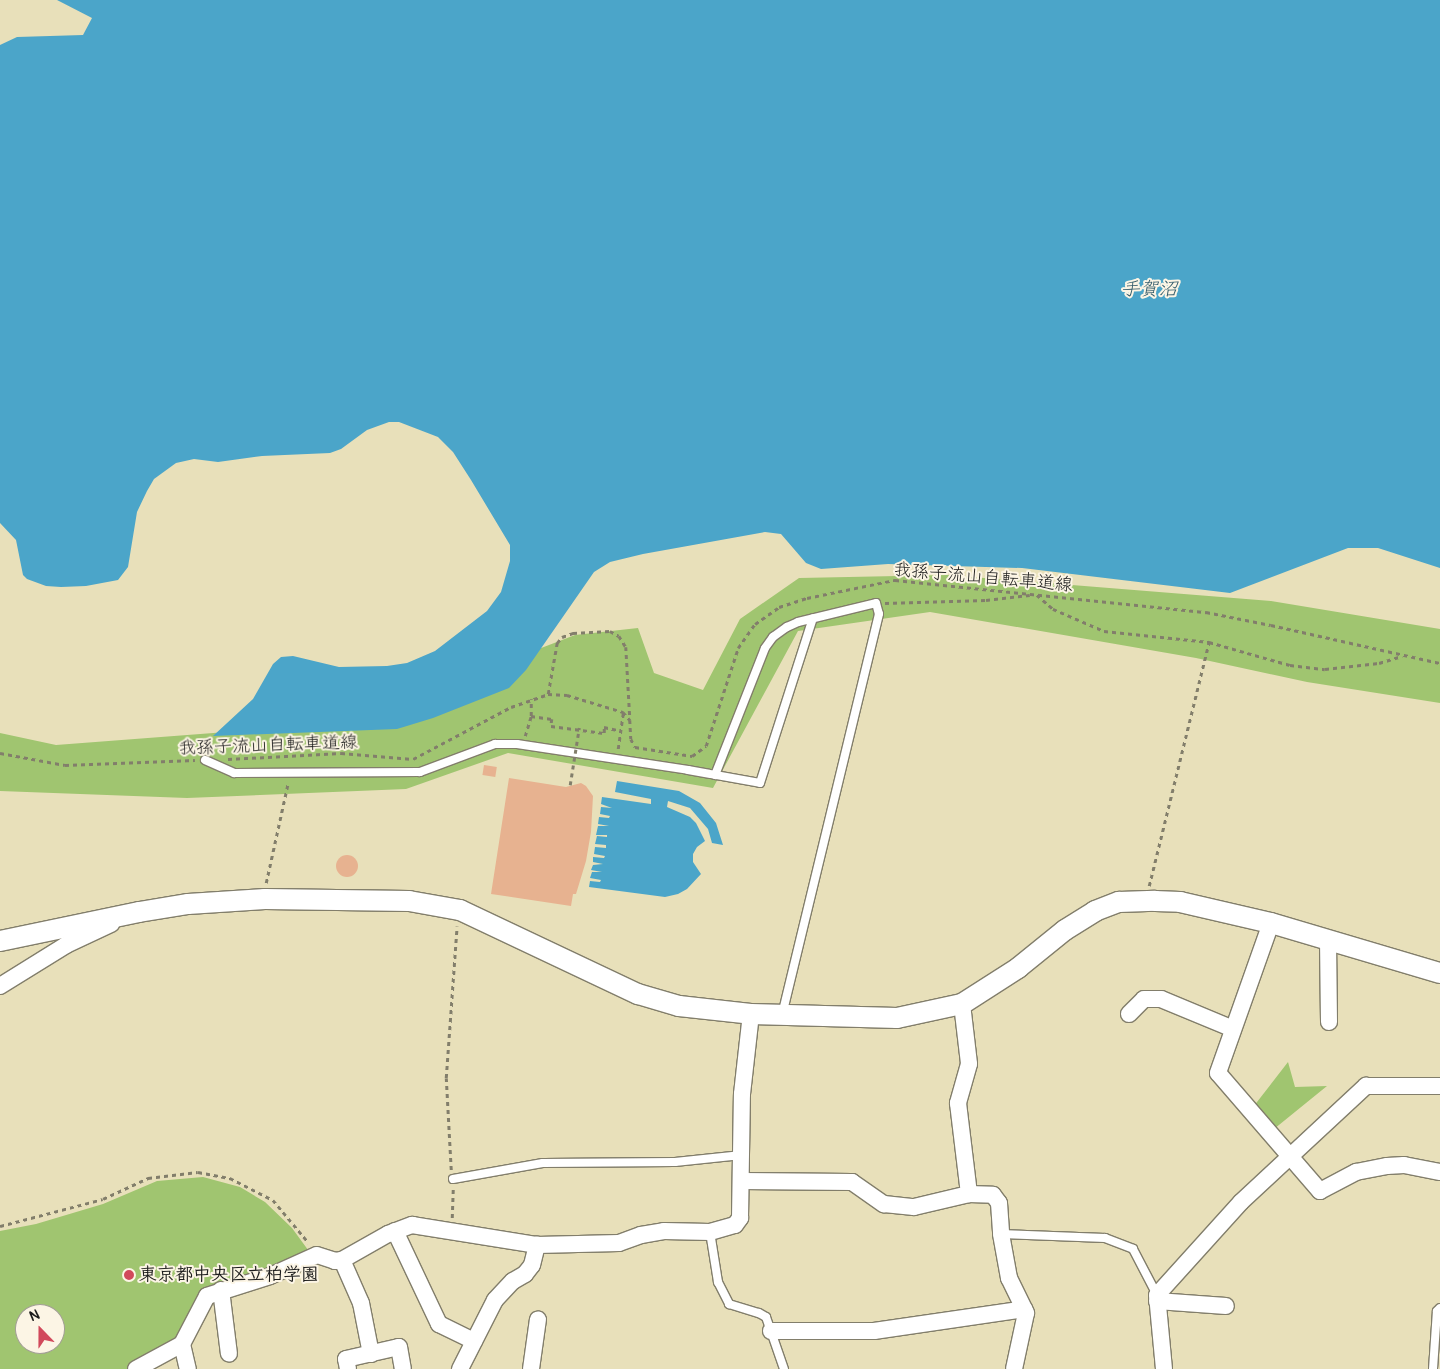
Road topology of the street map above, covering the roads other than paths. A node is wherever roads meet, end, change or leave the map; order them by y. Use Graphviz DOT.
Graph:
graph roads {
  1 [pos="813,618"];
  2 [pos="206,760"];
  3 [pos="715,775"];
  4 [pos="139,912"];
  5 [pos="1271,923"];
  6 [pos="1328,940"];
  7 [pos="0,941"];
  8 [pos="1440,973"];
  9 [pos="0,986"];
  10 [pos="962,1004"];
  11 [pos="751,1014"];
  12 [pos="782,1014"];
  13 [pos="1129,1014"];
  14 [pos="1329,1022"];
  15 [pos="1233,1030"];
  16 [pos="1440,1086"];
  17 [pos="742,1154"];
  18 [pos="1290,1158"];
  19 [pos="1440,1172"];
  20 [pos="453,1179"];
  21 [pos="742,1181"];
  22 [pos="969,1194"];
  23 [pos="395,1230"];
  24 [pos="710,1232"];
  25 [pos="1001,1234"];
  26 [pos="538,1245"];
  27 [pos="342,1260"];
  28 [pos="221,1290"];
  29 [pos="1157,1298"];
  30 [pos="1226,1306"];
  31 [pos="1440,1308"];
  32 [pos="1024,1309"];
  33 [pos="538,1319"];
  34 [pos="771,1331"];
  35 [pos="474,1341"];
  36 [pos="182,1344"];
  37 [pos="229,1354"];
  38 [pos="371,1354"];
  39 [pos="463,1367"];
  40 [pos="136,1369"];
  41 [pos="188,1369"];
  42 [pos="348,1369"];
  43 [pos="403,1369"];
  44 [pos="531,1369"];
  45 [pos="784,1369"];
  46 [pos="1014,1369"];
  47 [pos="1164,1369"];
  48 [pos="1433,1369"];
  1 -- 3 [label="lane"];
  1 -- 3 [label="lane"];
  1 -- 12 [label="lane"];
  2 -- 3 [label="lane"];
  4 -- 7 [label="street"];
  4 -- 9 [label="street"];
  4 -- 11 [label="street"];
  5 -- 6 [label="street"];
  5 -- 10 [label="street"];
  5 -- 15 [label="street"];
  6 -- 8 [label="street"];
  6 -- 14 [label="street"];
  10 -- 12 [label="street"];
  10 -- 22 [label="street"];
  11 -- 12 [label="street"];
  11 -- 17 [label="street"];
  13 -- 15 [label="street"];
  15 -- 18 [label="street"];
  16 -- 18 [label="street"];
  17 -- 20 [label="lane"];
  17 -- 21 [label="street"];
  18 -- 19 [label="street"];
  18 -- 29 [label="street"];
  21 -- 22 [label="street"];
  21 -- 24 [label="street"];
  22 -- 25 [label="street"];
  23 -- 26 [label="street"];
  23 -- 27 [label="street"];
  23 -- 35 [label="street"];
  24 -- 26 [label="street"];
  24 -- 34 [label="lane"];
  25 -- 29 [label="lane"];
  25 -- 32 [label="street"];
  26 -- 35 [label="street"];
  27 -- 28 [label="street"];
  27 -- 38 [label="street"];
  28 -- 36 [label="street"];
  28 -- 37 [label="street"];
  29 -- 30 [label="street"];
  29 -- 47 [label="street"];
  31 -- 48 [label="lane"];
  32 -- 34 [label="street"];
  32 -- 46 [label="street"];
  33 -- 44 [label="street"];
  34 -- 45 [label="lane"];
  35 -- 39 [label="street"];
  36 -- 40 [label="street"];
  36 -- 41 [label="street"];
  38 -- 42 [label="street"];
  38 -- 43 [label="street"];
}
